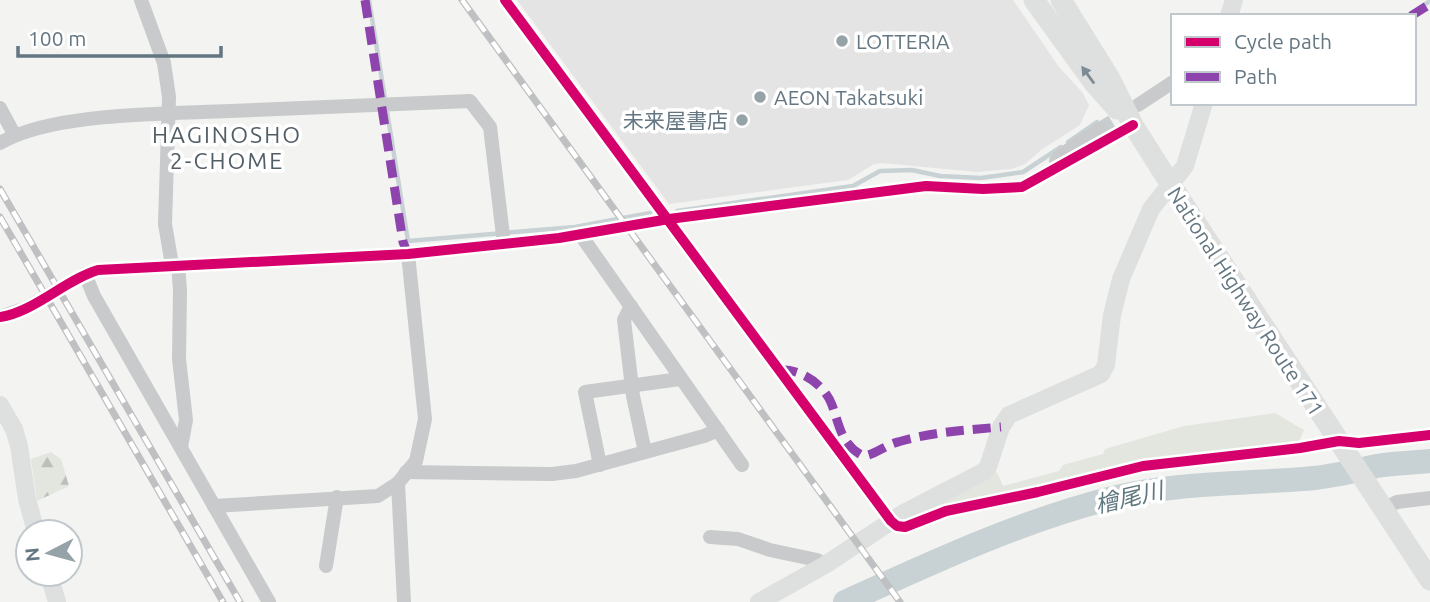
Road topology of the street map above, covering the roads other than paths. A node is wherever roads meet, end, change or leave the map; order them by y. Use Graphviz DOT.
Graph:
graph roads {
  1 [pos="141,0"];
  2 [pos="505,0"];
  3 [pos="1034,0"];
  4 [pos="1061,0"];
  5 [pos="1171,84"];
  6 [pos="1203,105"];
  7 [pos="0,108"];
  8 [pos="168,114"];
  9 [pos="1136,115"];
  10 [pos="1100,129"];
  11 [pos="14,134"];
  12 [pos="0,143"];
  13 [pos="1045,176"];
  14 [pos="1171,185"];
  15 [pos="669,219"];
  16 [pos="580,234"];
  17 [pos="504,244"];
  18 [pos="408,254"];
  19 [pos="175,265"];
  20 [pos="631,306"];
  21 [pos="26,308"];
  22 [pos="0,317"];
  23 [pos="680,379"];
  24 [pos="632,385"];
  25 [pos="0,405"];
  26 [pos="718,430"];
  27 [pos="1430,435"];
  28 [pos="1341,445"];
  29 [pos="181,447"];
  30 [pos="645,452"];
  31 [pos="600,465"];
  32 [pos="742,465"];
  33 [pos="402,478"];
  34 [pos="337,497"];
  35 [pos="1430,498"];
  36 [pos="1378,501"];
  37 [pos="214,506"];
  38 [pos="32,518"];
  39 [pos="891,522"];
  40 [pos="710,537"];
  41 [pos="825,565"];
  42 [pos="326,566"];
  43 [pos="1430,580"];
  44 [pos="269,602"];
  45 [pos="404,602"];
  46 [pos="760,602"];
  1 -- 8 [label="street"];
  2 -- 15 [label="street"];
  9 -- 3 [label="highway, National Highway Route 171, one-way"];
  4 -- 9 [label="highway, National Highway Route 171"];
  5 -- 9 [label="street"];
  6 -- 14 [label="main road"];
  7 -- 11 [label="street"];
  8 -- 11 [label="street"];
  8 -- 17 [label="street"];
  8 -- 19 [label="street"];
  9 -- 13 [label="street"];
  9 -- 14 [label="highway, National Highway Route 171"];
  10 -- 13 [label="street"];
  11 -- 12 [label="street"];
  13 -- 15 [label="street"];
  14 -- 28 [label="highway, National Highway Route 171"];
  14 -- 39 [label="main road"];
  15 -- 16 [label="street"];
  15 -- 39 [label="street"];
  16 -- 17 [label="street"];
  16 -- 20 [label="street"];
  17 -- 18 [label="street"];
  18 -- 19 [label="street"];
  18 -- 33 [label="street"];
  19 -- 29 [label="street"];
  19 -- 29 [label="street"];
  20 -- 23 [label="street"];
  20 -- 24 [label="street"];
  21 -- 22 [label="street"];
  23 -- 24 [label="street"];
  23 -- 26 [label="street"];
  24 -- 30 [label="street"];
  24 -- 31 [label="street"];
  25 -- 38 [label="main road"];
  26 -- 30 [label="street"];
  26 -- 32 [label="street"];
  27 -- 28 [label="street"];
  28 -- 36 [label="highway, National Highway Route 171"];
  28 -- 39 [label="street"];
  29 -- 37 [label="street"];
  30 -- 31 [label="street"];
  31 -- 33 [label="street"];
  33 -- 34 [label="street"];
  33 -- 45 [label="street"];
  34 -- 37 [label="street"];
  34 -- 42 [label="street"];
  35 -- 36 [label="street"];
  36 -- 43 [label="highway, National Highway Route 171"];
  37 -- 44 [label="street"];
  39 -- 41 [label="main road"];
  40 -- 41 [label="street"];
  41 -- 46 [label="main road"];
}
